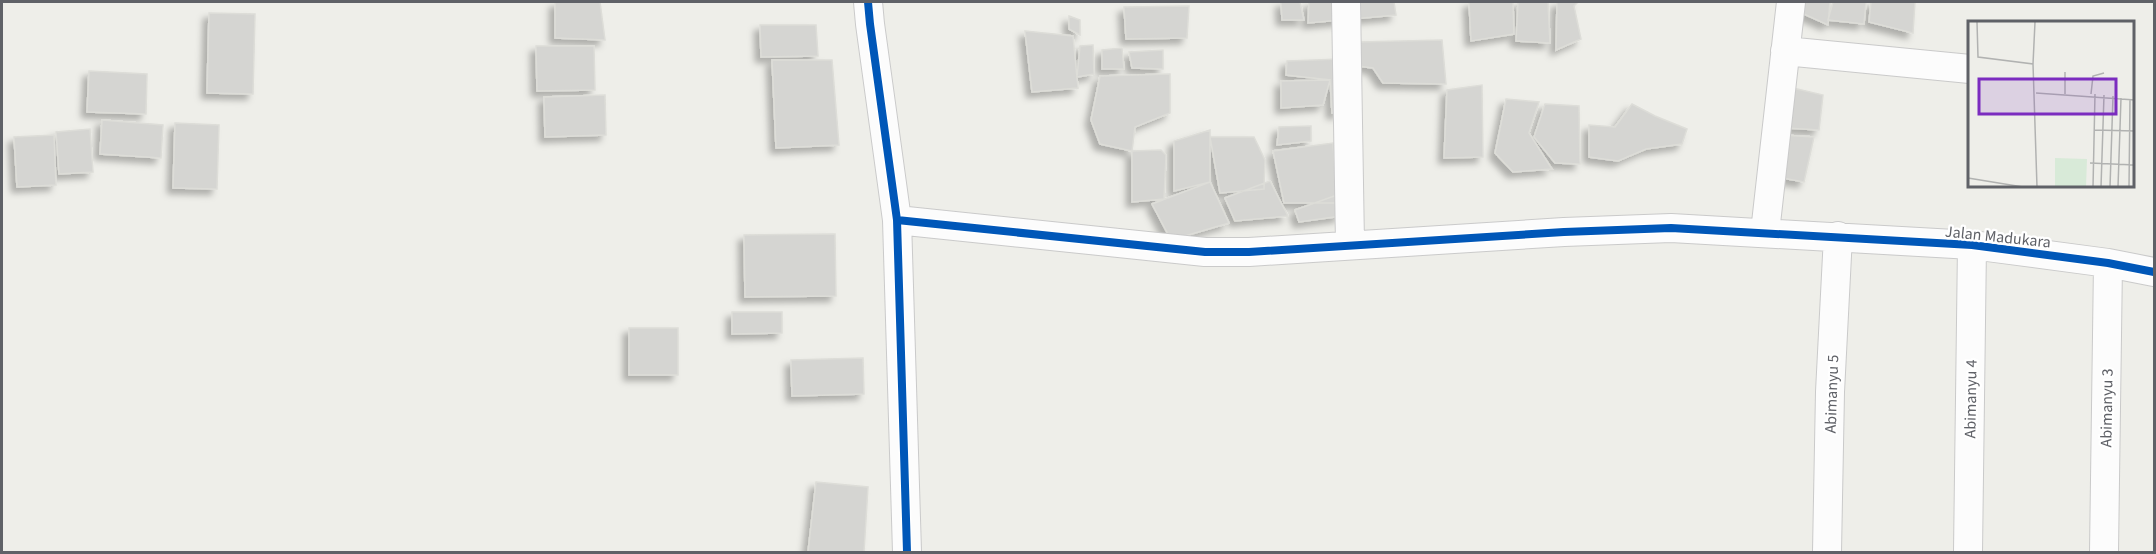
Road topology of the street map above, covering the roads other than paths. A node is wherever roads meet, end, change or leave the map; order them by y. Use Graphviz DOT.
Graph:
graph roads {
  1 [pos="868,2"];
  2 [pos="1346,2"];
  3 [pos="1791,2"];
  4 [pos="1785,51"];
  5 [pos="1968,69"];
  6 [pos="897,220"];
  7 [pos="1766,232"];
  8 [pos="1838,236"];
  9 [pos="1350,244"];
  10 [pos="1972,245"];
  11 [pos="2108,263"];
  12 [pos="2154,272"];
  13 [pos="907,552"];
  14 [pos="1827,552"];
  15 [pos="1968,552"];
  16 [pos="2104,552"];
  1 -- 6 [label="street"];
  2 -- 9 [label="street"];
  3 -- 4 [label="street"];
  4 -- 5 [label="street"];
  4 -- 7 [label="street"];
  6 -- 9 [label="street, Jalan Madukara"];
  6 -- 13 [label="street"];
  7 -- 8 [label="street, Jalan Madukara"];
  7 -- 9 [label="street, Jalan Madukara"];
  8 -- 10 [label="street, Jalan Madukara"];
  8 -- 14 [label="street, Abimanyu 5"];
  10 -- 11 [label="street, Jalan Madukara"];
  10 -- 15 [label="street, Abimanyu 4"];
  11 -- 12 [label="street, Jalan Madukara"];
  11 -- 16 [label="street, Abimanyu 3"];
}
